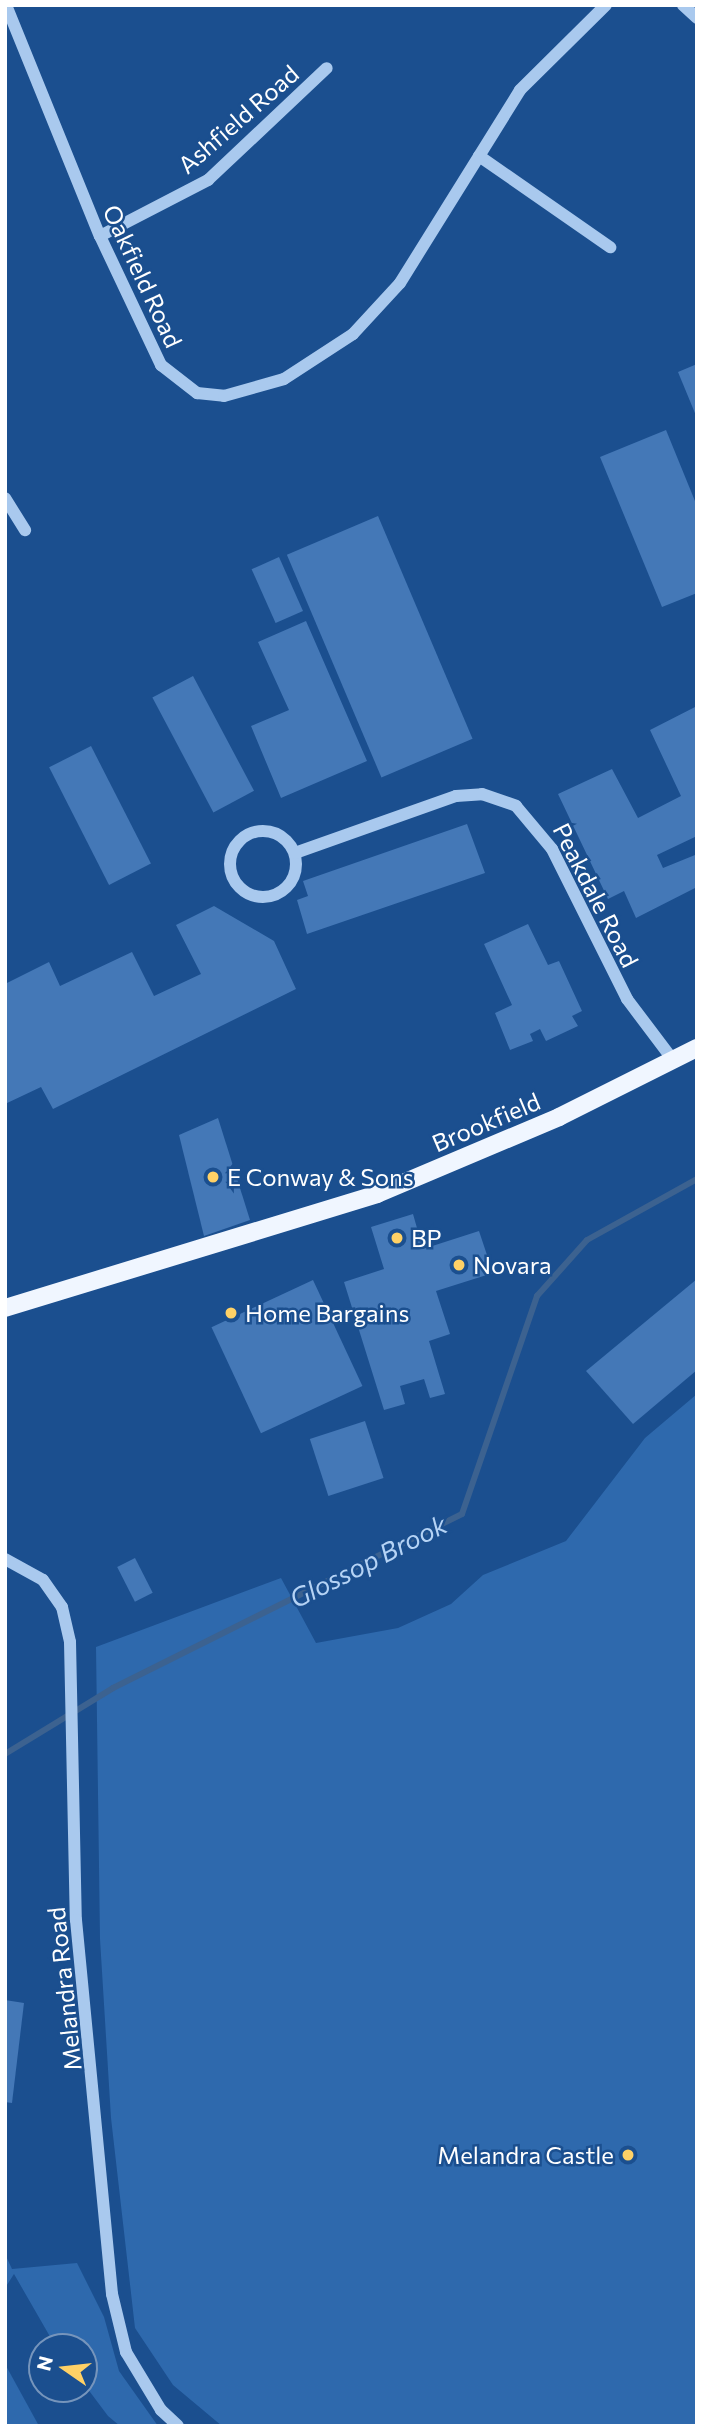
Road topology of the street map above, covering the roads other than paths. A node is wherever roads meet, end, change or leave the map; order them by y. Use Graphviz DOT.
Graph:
graph roads {
  1 [pos="6,5"];
  2 [pos="606,5"];
  3 [pos="682,5"];
  4 [pos="697,18"];
  5 [pos="327,68"];
  6 [pos="479,156"];
  7 [pos="100,236"];
  8 [pos="610,247"];
  9 [pos="5,498"];
  10 [pos="25,530"];
  11 [pos="295,853"];
  12 [pos="697,1048"];
  13 [pos="673,1060"];
  14 [pos="5,1308"];
  15 [pos="5,1559"];
  16 [pos="178,2426"];
  1 -- 7 [label="street, Oakfield Road"];
  2 -- 6 [label="street, Oakfield Road"];
  3 -- 4 [label="street"];
  5 -- 7 [label="street, Ashfield Road"];
  6 -- 7 [label="street, Oakfield Road"];
  6 -- 8 [label="street"];
  9 -- 10 [label="street"];
  11 -- 11 [label="street"];
  11 -- 13 [label="street, Peakdale Road"];
  12 -- 13 [label="main road, Brookfield"];
  13 -- 14 [label="main road, Brookfield"];
  15 -- 16 [label="street, Melandra Road"];
}
